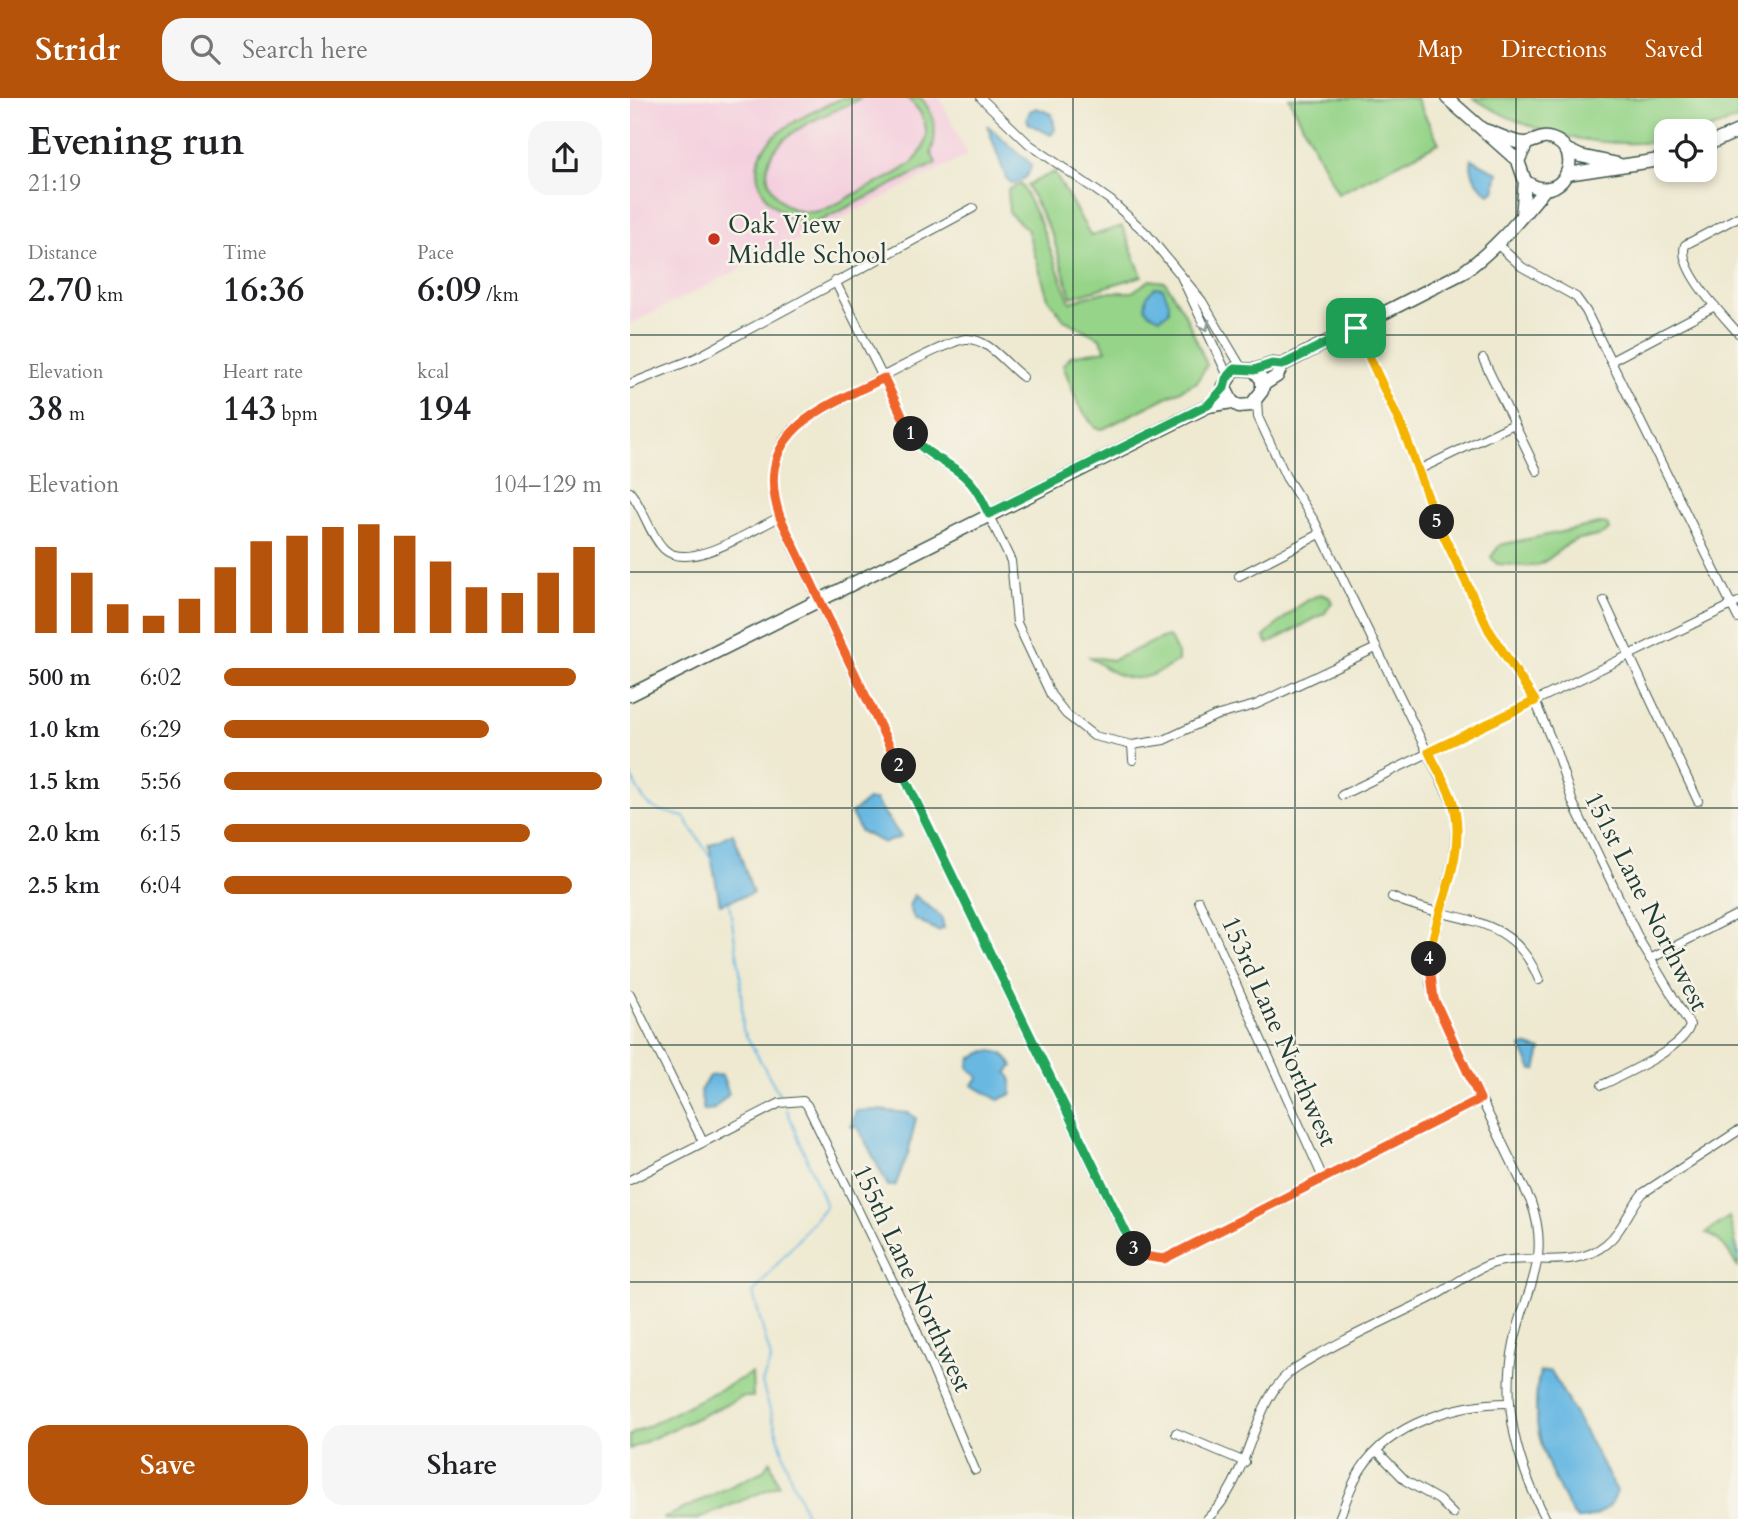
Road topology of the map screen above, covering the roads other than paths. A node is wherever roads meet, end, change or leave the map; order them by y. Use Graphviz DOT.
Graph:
graph roads {
  1 [pos="981,98"];
  2 [pos="1447,98"];
  3 [pos="1484,130"];
  4 [pos="1738,131"];
  5 [pos="1717,140"];
  6 [pos="1527,143"];
  7 [pos="1565,149"];
  8 [pos="1518,161"];
  9 [pos="1654,161"];
  10 [pos="1622,165"];
  11 [pos="1567,174"];
  12 [pos="1525,181"];
  13 [pos="1545,189"];
  14 [pos="973,208"];
  15 [pos="1522,216"];
  16 [pos="1738,217"];
  17 [pos="1498,245"];
  18 [pos="1181,276"];
  19 [pos="835,281"];
  20 [pos="1716,306"];
  21 [pos="1356,328"];
  22 [pos="1738,333"];
  23 [pos="1483,359"];
  24 [pos="1611,361"];
  25 [pos="1282,365"];
  26 [pos="1248,369"];
  27 [pos="1023,377"];
  28 [pos="884,378"];
  29 [pos="1226,382"];
  30 [pos="630,384"];
  31 [pos="1263,386"];
  32 [pos="1257,400"];
  33 [pos="1232,402"];
  34 [pos="1208,405"];
  35 [pos="1245,406"];
  36 [pos="1258,417"];
  37 [pos="1514,424"];
  38 [pos="1418,470"];
  39 [pos="1537,471"];
  40 [pos="630,492"];
  41 [pos="989,514"];
  42 [pos="780,517"];
  43 [pos="1320,534"];
  44 [pos="1239,576"];
  45 [pos="820,599"];
  46 [pos="1604,601"];
  47 [pos="1735,603"];
  48 [pos="1738,618"];
  49 [pos="1376,649"];
  50 [pos="1631,653"];
  51 [pos="630,695"];
  52 [pos="1535,701"];
  53 [pos="1132,745"];
  54 [pos="1429,752"];
  55 [pos="1133,760"];
  56 [pos="1342,795"];
  57 [pos="1698,801"];
  58 [pos="1392,897"];
  59 [pos="1199,901"];
  60 [pos="1440,913"];
  61 [pos="1738,914"];
  62 [pos="1650,959"];
  63 [pos="1539,980"];
  64 [pos="630,994"];
  65 [pos="1602,1085"];
  66 [pos="1480,1099"];
  67 [pos="1738,1131"];
  68 [pos="702,1142"];
  69 [pos="1323,1178"];
  70 [pos="630,1180"];
  71 [pos="1539,1261"];
  72 [pos="1509,1403"];
  73 [pos="1176,1433"];
  74 [pos="1377,1451"];
  75 [pos="1245,1462"];
  76 [pos="975,1470"];
  77 [pos="1453,1514"];
  78 [pos="1207,1519"];
  79 [pos="1339,1519"];
  80 [pos="1546,1519"];
  1 -- 18 [label="street"];
  2 -- 3 [label="street"];
  3 -- 6 [label="street"];
  3 -- 8 [label="street"];
  4 -- 5 [label="street"];
  6 -- 7 [label="street"];
  6 -- 8 [label="street"];
  7 -- 10 [label="street"];
  7 -- 11 [label="street"];
  8 -- 12 [label="street"];
  9 -- 10 [label="street"];
  10 -- 11 [label="street"];
  11 -- 13 [label="street"];
  12 -- 13 [label="street"];
  12 -- 15 [label="street"];
  13 -- 15 [label="street"];
  14 -- 19 [label="street"];
  15 -- 17 [label="street"];
  16 -- 20 [label="street"];
  17 -- 21 [label="street"];
  17 -- 24 [label="street"];
  18 -- 26 [label="street"];
  18 -- 29 [label="street, one-way"];
  19 -- 28 [label="street"];
  19 -- 30 [label="street"];
  20 -- 22 [label="street"];
  20 -- 24 [label="street"];
  21 -- 25 [label="street"];
  21 -- 38 [label="street, 151st Lane Northwest"];
  23 -- 37 [label="street"];
  24 -- 47 [label="street"];
  25 -- 26 [label="street"];
  25 -- 31 [label="street"];
  26 -- 29 [label="street"];
  26 -- 31 [label="street"];
  27 -- 28 [label="street"];
  28 -- 41 [label="street"];
  28 -- 42 [label="street"];
  29 -- 33 [label="street"];
  29 -- 34 [label="street"];
  31 -- 32 [label="street"];
  32 -- 35 [label="street"];
  32 -- 36 [label="street"];
  33 -- 34 [label="street"];
  33 -- 35 [label="street"];
  34 -- 41 [label="street"];
  35 -- 36 [label="street"];
  36 -- 43 [label="street"];
  37 -- 38 [label="street"];
  37 -- 39 [label="street"];
  38 -- 52 [label="street, 151st Lane Northwest"];
  40 -- 42 [label="street"];
  41 -- 45 [label="street"];
  41 -- 53 [label="street"];
  42 -- 45 [label="street"];
  43 -- 44 [label="street"];
  43 -- 49 [label="street"];
  45 -- 51 [label="street"];
  45 -- 69 [label="street"];
  46 -- 50 [label="street"];
  47 -- 48 [label="street"];
  47 -- 50 [label="street"];
  49 -- 53 [label="street"];
  49 -- 54 [label="street"];
  50 -- 52 [label="street"];
  50 -- 57 [label="street"];
  52 -- 54 [label="street"];
  52 -- 62 [label="street, 151st Lane Northwest"];
  53 -- 55 [label="street"];
  54 -- 56 [label="street"];
  54 -- 60 [label="street"];
  58 -- 60 [label="street"];
  59 -- 69 [label="street, 153rd Lane Northwest"];
  60 -- 63 [label="street"];
  60 -- 66 [label="street"];
  61 -- 62 [label="street"];
  62 -- 65 [label="street, 151st Lane Northwest"];
  64 -- 68 [label="street"];
  66 -- 69 [label="street"];
  66 -- 71 [label="street"];
  67 -- 71 [label="street"];
  68 -- 70 [label="street"];
  68 -- 76 [label="street, 155th Lane Northwest"];
  71 -- 72 [label="street"];
  71 -- 75 [label="street"];
  72 -- 74 [label="street"];
  72 -- 80 [label="street"];
  73 -- 75 [label="street"];
  74 -- 77 [label="street"];
  74 -- 79 [label="street"];
  75 -- 78 [label="street"];
}
